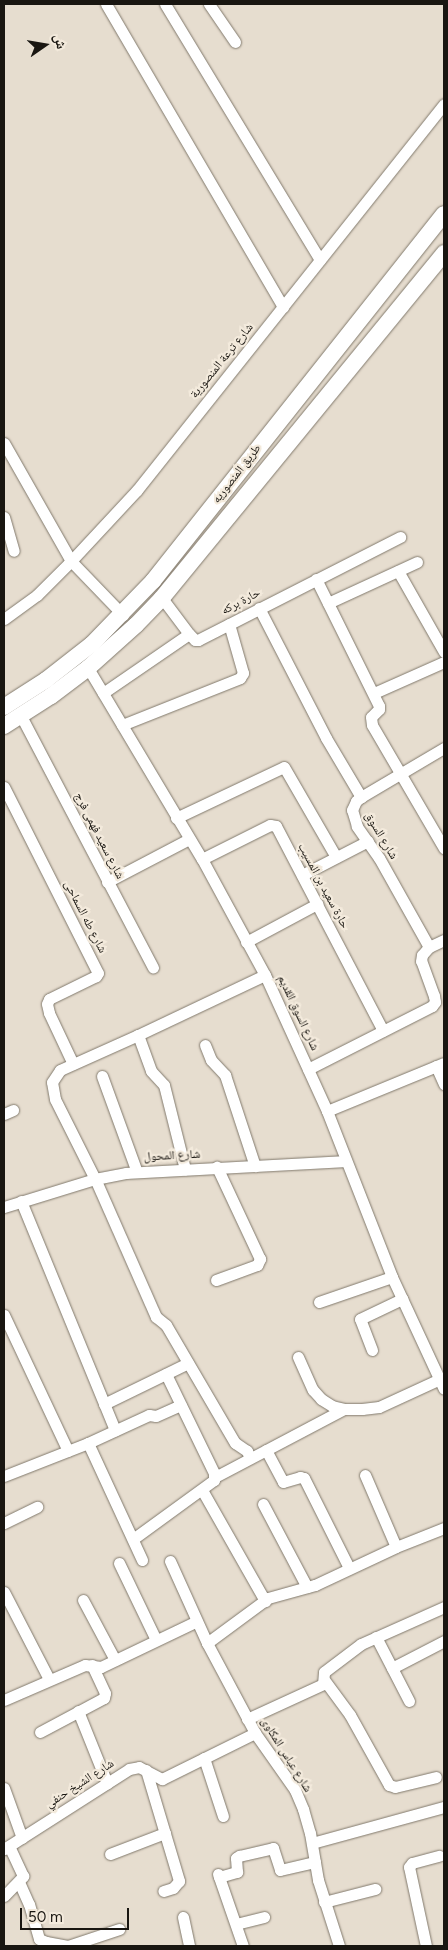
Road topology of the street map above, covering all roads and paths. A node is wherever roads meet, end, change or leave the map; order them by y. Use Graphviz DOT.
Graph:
graph roads {
  1 [pos="106,4"];
  2 [pos="165,4"];
  3 [pos="209,4"];
  4 [pos="235,42"];
  5 [pos="444,104"];
  6 [pos="444,214"];
  7 [pos="444,253"];
  8 [pos="320,260"];
  9 [pos="283,307"];
  10 [pos="4,443"];
  11 [pos="4,517"];
  12 [pos="400,537"];
  13 [pos="14,551"];
  14 [pos="417,562"];
  15 [pos="75,566"];
  16 [pos="398,570"];
  17 [pos="316,579"];
  18 [pos="162,598"];
  19 [pos="328,603"];
  20 [pos="259,608"];
  21 [pos="123,615"];
  22 [pos="4,618"];
  23 [pos="229,624"];
  24 [pos="189,634"];
  25 [pos="444,652"];
  26 [pos="444,662"];
  27 [pos="88,668"];
  28 [pos="103,693"];
  29 [pos="374,693"];
  30 [pos="4,707"];
  31 [pos="22,716"];
  32 [pos="122,725"];
  33 [pos="4,726"];
  34 [pos="444,748"];
  35 [pos="399,773"];
  36 [pos="4,787"];
  37 [pos="361,797"];
  38 [pos="176,818"];
  39 [pos="189,839"];
  40 [pos="368,841"];
  41 [pos="444,848"];
  42 [pos="336,857"];
  43 [pos="202,859"];
  44 [pos="302,875"];
  45 [pos="107,882"];
  46 [pos="317,904"];
  47 [pos="444,940"];
  48 [pos="246,942"];
  49 [pos="429,947"];
  50 [pos="153,967"];
  51 [pos="265,975"];
  52 [pos="384,1031"];
  53 [pos="138,1035"];
  54 [pos="204,1045"];
  55 [pos="73,1064"];
  56 [pos="440,1065"];
  57 [pos="308,1069"];
  58 [pos="102,1076"];
  59 [pos="444,1084"];
  60 [pos="327,1111"];
  61 [pos="346,1161"];
  62 [pos="255,1166"];
  63 [pos="217,1167"];
  64 [pos="185,1169"];
  65 [pos="137,1172"];
  66 [pos="95,1179"];
  67 [pos="22,1201"];
  68 [pos="4,1207"];
  69 [pos="392,1277"];
  70 [pos="216,1280"];
  71 [pos="402,1299"];
  72 [pos="319,1302"];
  73 [pos="4,1314"];
  74 [pos="372,1350"];
  75 [pos="298,1357"];
  76 [pos="188,1363"];
  77 [pos="166,1374"];
  78 [pos="442,1384"];
  79 [pos="104,1404"];
  80 [pos="181,1405"];
  81 [pos="344,1409"];
  82 [pos="115,1430"];
  83 [pos="88,1443"];
  84 [pos="266,1450"];
  85 [pos="68,1451"];
  86 [pos="250,1458"];
  87 [pos="365,1475"];
  88 [pos="4,1476"];
  89 [pos="214,1477"];
  90 [pos="202,1490"];
  91 [pos="263,1504"];
  92 [pos="37,1507"];
  93 [pos="4,1523"];
  94 [pos="444,1528"];
  95 [pos="132,1539"];
  96 [pos="396,1547"];
  97 [pos="142,1560"];
  98 [pos="170,1560"];
  99 [pos="119,1563"];
  100 [pos="349,1568"];
  101 [pos="307,1587"];
  102 [pos="4,1592"];
  103 [pos="83,1600"];
  104 [pos="265,1601"];
  105 [pos="444,1607"];
  106 [pos="197,1621"];
  107 [pos="376,1637"];
  108 [pos="156,1640"];
  109 [pos="444,1641"];
  110 [pos="207,1643"];
  111 [pos="116,1660"];
  112 [pos="92,1665"];
  113 [pos="392,1668"];
  114 [pos="49,1679"];
  115 [pos="324,1681"];
  116 [pos="4,1700"];
  117 [pos="409,1701"];
  118 [pos="78,1711"];
  119 [pos="247,1719"];
  120 [pos="40,1732"];
  121 [pos="255,1733"];
  122 [pos="204,1758"];
  123 [pos="146,1770"];
  124 [pos="436,1777"];
  125 [pos="106,1783"];
  126 [pos="4,1788"];
  127 [pos="444,1807"];
  128 [pos="223,1816"];
  129 [pos="165,1833"];
  130 [pos="22,1838"];
  131 [pos="312,1843"];
  132 [pos="6,1848"];
  133 [pos="110,1854"];
  134 [pos="439,1856"];
  135 [pos="315,1862"];
  136 [pos="19,1882"];
  137 [pos="375,1889"];
  138 [pos="163,1891"];
  139 [pos="4,1896"];
  140 [pos="324,1902"];
  141 [pos="183,1917"];
  142 [pos="264,1917"];
  143 [pos="236,1924"];
  144 [pos="118,1929"];
  145 [pos="335,1945"];
  146 [pos="189,1946"];
  147 [pos="243,1946"];
  148 [pos="426,1946"];
  1 -- 9 [label="street"];
  2 -- 8 [label="street"];
  3 -- 4 [label="street"];
  5 -- 8 [label="street, شارع ترعة المنصورية"];
  6 -- 21 [label="main road, طريق المنصوريه"];
  7 -- 18 [label="main road, طريق المنصوريه"];
  8 -- 9 [label="street, شارع ترعة المنصورية"];
  9 -- 15 [label="street, شارع ترعة المنصورية"];
  10 -- 15 [label="street"];
  11 -- 13 [label="street"];
  12 -- 17 [label="street, حارة بركه"];
  14 -- 16 [label="street"];
  15 -- 21 [label="street"];
  15 -- 22 [label="street, شارع ترعة المنصورية"];
  16 -- 19 [label="street"];
  16 -- 25 [label="street"];
  17 -- 19 [label="street"];
  17 -- 20 [label="street, حارة بركه"];
  18 -- 24 [label="street"];
  18 -- 27 [label="main road, طريق المنصوريه"];
  19 -- 29 [label="street"];
  20 -- 23 [label="street, حارة بركه"];
  20 -- 37 [label="street"];
  21 -- 30 [label="main road, طريق المنصوريه"];
  23 -- 24 [label="street, حارة بركه"];
  23 -- 32 [label="street"];
  24 -- 28 [label="street"];
  26 -- 29 [label="street"];
  27 -- 28 [label="street, شارع السوق القديم"];
  27 -- 31 [label="main road, طريق المنصوريه"];
  28 -- 32 [label="street, شارع السوق القديم"];
  29 -- 35 [label="street"];
  31 -- 33 [label="main road, طريق المنصوريه"];
  31 -- 45 [label="street, شارع سعيد فهمى فرج"];
  32 -- 38 [label="street, شارع السوق القديم"];
  34 -- 35 [label="street, شارع السوق"];
  35 -- 37 [label="street, شارع السوق"];
  35 -- 41 [label="street"];
  36 -- 55 [label="street, شارع طه السماحى"];
  37 -- 40 [label="street, شارع السوق"];
  38 -- 39 [label="street, شارع السوق القديم"];
  38 -- 42 [label="street"];
  39 -- 43 [label="street, شارع السوق القديم"];
  39 -- 45 [label="street"];
  40 -- 42 [label="street"];
  40 -- 49 [label="street, شارع السوق"];
  42 -- 44 [label="street"];
  43 -- 44 [label="street, حارة سعيد بن المسيب"];
  43 -- 48 [label="street, شارع السوق القديم"];
  44 -- 46 [label="street, حارة سعيد بن المسيب"];
  45 -- 50 [label="street, شارع سعيد فهمى فرج"];
  46 -- 48 [label="street"];
  46 -- 52 [label="street, حارة سعيد بن المسيب"];
  47 -- 49 [label="street"];
  48 -- 51 [label="street, شارع السوق القديم"];
  49 -- 52 [label="street"];
  51 -- 53 [label="street"];
  51 -- 57 [label="street, شارع السوق القديم"];
  52 -- 57 [label="street"];
  53 -- 55 [label="street"];
  53 -- 64 [label="street"];
  54 -- 62 [label="street"];
  55 -- 66 [label="street"];
  56 -- 59 [label="street"];
  56 -- 60 [label="street"];
  57 -- 60 [label="street, شارع السوق القديم"];
  58 -- 65 [label="street"];
  60 -- 61 [label="street, شارع السوق القديم"];
  61 -- 62 [label="street, شارع المحول"];
  61 -- 69 [label="street, شارع السوق القديم"];
  62 -- 63 [label="street, شارع المحول"];
  63 -- 64 [label="street, شارع المحول"];
  63 -- 70 [label="street"];
  64 -- 65 [label="street, شارع المحول"];
  65 -- 66 [label="street, شارع المحول"];
  66 -- 67 [label="street, شارع المحول"];
  66 -- 76 [label="street"];
  67 -- 68 [label="street, شارع المحول"];
  67 -- 79 [label="street"];
  69 -- 71 [label="street, شارع السوق القديم"];
  69 -- 72 [label="street"];
  71 -- 74 [label="street"];
  71 -- 78 [label="street, شارع السوق القديم"];
  73 -- 85 [label="street"];
  75 -- 81 [label="street"];
  76 -- 77 [label="street"];
  76 -- 86 [label="street"];
  77 -- 79 [label="street"];
  77 -- 80 [label="street"];
  78 -- 81 [label="street"];
  79 -- 82 [label="street"];
  80 -- 82 [label="street"];
  80 -- 89 [label="street"];
  81 -- 84 [label="street"];
  82 -- 83 [label="street"];
  83 -- 85 [label="street"];
  83 -- 95 [label="street"];
  84 -- 86 [label="street"];
  84 -- 100 [label="street"];
  85 -- 88 [label="street"];
  86 -- 89 [label="street"];
  87 -- 96 [label="street"];
  89 -- 90 [label="street"];
  90 -- 95 [label="street"];
  90 -- 104 [label="street"];
  91 -- 101 [label="street"];
  92 -- 93 [label="street"];
  94 -- 96 [label="street"];
  95 -- 97 [label="street"];
  96 -- 100 [label="street"];
  98 -- 106 [label="street, شارع عباس المكاوى"];
  99 -- 108 [label="street"];
  100 -- 101 [label="street"];
  101 -- 104 [label="street"];
  102 -- 114 [label="street"];
  103 -- 111 [label="street"];
  104 -- 110 [label="street"];
  105 -- 107 [label="street"];
  106 -- 108 [label="street"];
  106 -- 110 [label="street, شارع عباس المكاوى"];
  107 -- 113 [label="street"];
  107 -- 115 [label="street"];
  108 -- 111 [label="street"];
  109 -- 113 [label="street"];
  110 -- 119 [label="street, شارع عباس المكاوى"];
  111 -- 112 [label="street"];
  112 -- 114 [label="street"];
  112 -- 118 [label="street"];
  113 -- 117 [label="street"];
  114 -- 116 [label="street"];
  115 -- 119 [label="street"];
  115 -- 124 [label="street"];
  118 -- 120 [label="street"];
  118 -- 125 [label="street"];
  119 -- 121 [label="street, شارع عباس المكاوى"];
  121 -- 122 [label="street, شارع الشيخ حنفي"];
  121 -- 131 [label="street, شارع عباس المكاوى"];
  122 -- 123 [label="street, شارع الشيخ حنفي"];
  122 -- 128 [label="street"];
  123 -- 125 [label="street, شارع الشيخ حنفي"];
  123 -- 129 [label="street"];
  125 -- 130 [label="street, شارع الشيخ حنفي"];
  126 -- 130 [label="street"];
  127 -- 131 [label="street"];
  129 -- 133 [label="street"];
  129 -- 138 [label="street"];
  130 -- 132 [label="street, شارع الشيخ حنفي"];
  131 -- 135 [label="street, شارع عباس المكاوى"];
  132 -- 136 [label="street"];
  134 -- 148 [label="street"];
  135 -- 140 [label="street, شارع عباس المكاوى"];
  135 -- 143 [label="street"];
  136 -- 139 [label="street"];
  136 -- 144 [label="street"];
  137 -- 140 [label="street"];
  140 -- 145 [label="street, شارع عباس المكاوى"];
  141 -- 146 [label="street"];
  142 -- 143 [label="street"];
  143 -- 147 [label="street"];
}
